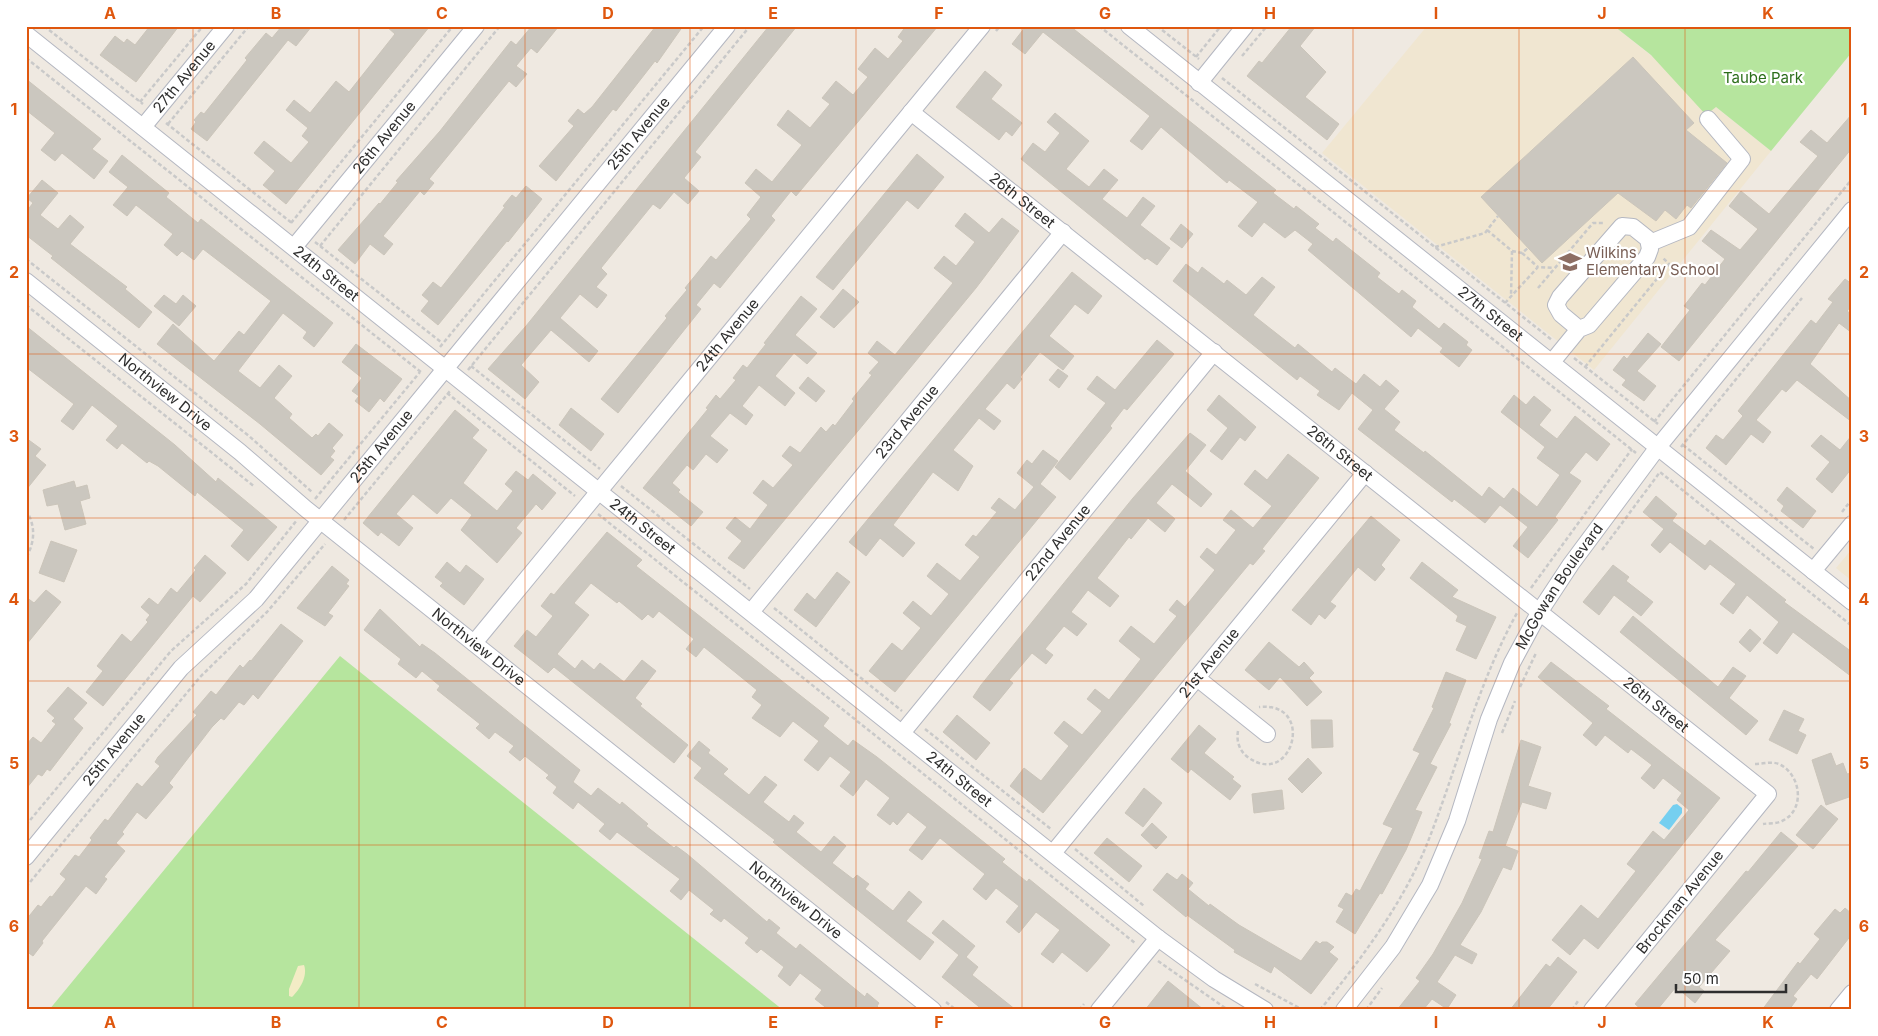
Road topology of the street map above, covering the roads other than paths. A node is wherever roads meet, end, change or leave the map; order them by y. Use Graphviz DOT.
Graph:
graph roads {
  1 [pos="226,26"];
  2 [pos="476,26"];
  3 [pos="727,26"];
  4 [pos="982,26"];
  5 [pos="1129,26"];
  6 [pos="1245,26"];
  7 [pos="26,34"];
  8 [pos="1199,83"];
  9 [pos="911,112"];
  10 [pos="1708,119"];
  11 [pos="143,127"];
  12 [pos="1852,210"];
  13 [pos="1063,232"];
  14 [pos="1650,243"];
  15 [pos="294,248"];
  16 [pos="26,281"];
  17 [pos="1579,328"];
  18 [pos="1214,352"];
  19 [pos="1552,362"];
  20 [pos="446,368"];
  21 [pos="1658,447"];
  22 [pos="1366,473"];
  23 [pos="600,491"];
  24 [pos="321,521"];
  25 [pos="1852,524"];
  26 [pos="1813,571"];
  27 [pos="1851,601"];
  28 [pos="1540,611"];
  29 [pos="751,612"];
  30 [pos="474,644"];
  31 [pos="1197,678"];
  32 [pos="902,733"];
  33 [pos="1267,734"];
  34 [pos="1768,794"];
  35 [pos="1053,853"];
  36 [pos="26,857"];
  37 [pos="1158,938"];
  38 [pos="1852,993"];
  39 [pos="933,1010"];
  40 [pos="1099,1010"];
  41 [pos="1265,1010"];
  42 [pos="1344,1010"];
  43 [pos="1592,1010"];
  44 [pos="1838,1010"];
  1 -- 11 [label="street, 27th Avenue"];
  2 -- 15 [label="street, 26th Avenue"];
  3 -- 20 [label="street, 25th Avenue"];
  4 -- 9 [label="street, 24th Avenue"];
  5 -- 8 [label="street, 27th Street"];
  6 -- 8 [label="street"];
  7 -- 11 [label="street, 24th Street"];
  8 -- 19 [label="street, 27th Street"];
  9 -- 13 [label="street, 26th Street"];
  9 -- 23 [label="street, 24th Avenue"];
  10 -- 14 [label="street"];
  11 -- 15 [label="street, 24th Street"];
  12 -- 21 [label="street, McGowan Boulevard"];
  13 -- 18 [label="street, 26th Street"];
  13 -- 29 [label="street, 23rd Avenue"];
  14 -- 17 [label="street"];
  14 -- 17 [label="street"];
  15 -- 20 [label="street, 24th Street"];
  16 -- 24 [label="street, Northview Drive"];
  17 -- 19 [label="street"];
  18 -- 22 [label="street, 26th Street"];
  18 -- 32 [label="street, 22nd Avenue"];
  19 -- 21 [label="street, 27th Street"];
  20 -- 23 [label="street, 24th Street"];
  20 -- 24 [label="street, 25th Avenue"];
  21 -- 26 [label="street, 27th Street"];
  21 -- 28 [label="street, McGowan Boulevard"];
  22 -- 28 [label="street, 26th Street"];
  22 -- 31 [label="street, 21st Avenue"];
  23 -- 29 [label="street, 24th Street"];
  23 -- 30 [label="street, 24th Avenue"];
  24 -- 30 [label="street, Northview Drive"];
  24 -- 36 [label="street, 25th Avenue"];
  25 -- 26 [label="street"];
  26 -- 27 [label="street, 27th Street"];
  28 -- 34 [label="street, 26th Street"];
  28 -- 42 [label="street, McGowan Boulevard"];
  29 -- 32 [label="street, 24th Street"];
  30 -- 39 [label="street, Northview Drive"];
  31 -- 33 [label="street"];
  31 -- 35 [label="street, 21st Avenue"];
  32 -- 35 [label="street, 24th Street"];
  34 -- 43 [label="street, Brockman Avenue"];
  35 -- 37 [label="street, 24th Street"];
  37 -- 40 [label="street"];
  37 -- 41 [label="street, 24th Street"];
  38 -- 44 [label="street"];
}
